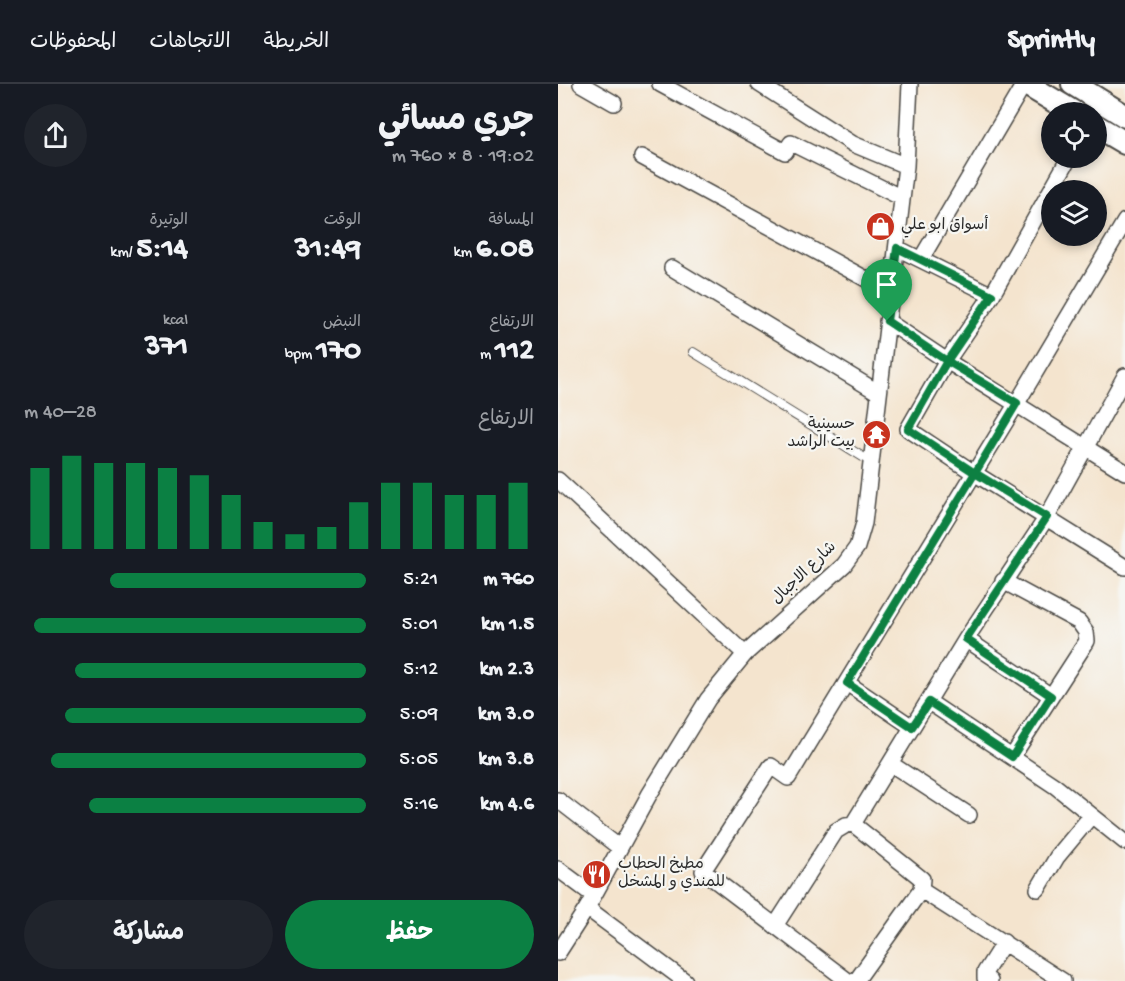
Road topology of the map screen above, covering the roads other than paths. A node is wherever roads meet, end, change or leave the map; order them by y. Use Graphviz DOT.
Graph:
graph roads {
  1 [pos="581,84"];
  2 [pos="660,84"];
  3 [pos="759,84"];
  4 [pos="910,84"];
  5 [pos="1025,84"];
  6 [pos="1073,84"];
  7 [pos="1056,102"];
  8 [pos="614,103"];
  9 [pos="1123,109"];
  10 [pos="1107,132"];
  11 [pos="1124,141"];
  12 [pos="642,157"];
  13 [pos="906,166"];
  14 [pos="1063,168"];
  15 [pos="902,198"];
  16 [pos="1125,221"];
  17 [pos="897,248"];
  18 [pos="921,259"];
  19 [pos="672,267"];
  20 [pos="890,292"];
  21 [pos="992,295"];
  22 [pos="887,321"];
  23 [pos="693,352"];
  24 [pos="947,361"];
  25 [pos="1123,384"];
  26 [pos="879,393"];
  27 [pos="1017,403"];
  28 [pos="1085,446"];
  29 [pos="871,462"];
  30 [pos="1125,472"];
  31 [pos="975,473"];
  32 [pos="558,480"];
  33 [pos="1047,517"];
  34 [pos="1124,562"];
  35 [pos="1003,581"];
  36 [pos="966,639"];
  37 [pos="745,654"];
  38 [pos="847,683"];
  39 [pos="1051,696"];
  40 [pos="929,702"];
  41 [pos="912,727"];
  42 [pos="1012,757"];
  43 [pos="891,765"];
  44 [pos="558,800"];
  45 [pos="969,815"];
  46 [pos="1091,816"];
  47 [pos="853,824"];
  48 [pos="1125,842"];
  49 [pos="620,848"];
  50 [pos="558,869"];
  51 [pos="1038,889"];
  52 [pos="921,891"];
  53 [pos="590,901"];
  54 [pos="775,926"];
  55 [pos="1004,942"];
  56 [pos="559,949"];
  57 [pos="685,981"];
  58 [pos="848,981"];
  59 [pos="856,981"];
  60 [pos="990,981"];
  61 [pos="1064,981"];
  1 -- 8 [label="street"];
  2 -- 15 [label="street"];
  3 -- 13 [label="street"];
  4 -- 13 [label="street, شارع الاجبال"];
  5 -- 7 [label="street"];
  5 -- 18 [label="street"];
  6 -- 9 [label="street"];
  10 -- 11 [label="street"];
  12 -- 20 [label="street"];
  13 -- 15 [label="street, شارع الاجبال"];
  14 -- 21 [label="street"];
  15 -- 17 [label="street, شارع الاجبال"];
  16 -- 27 [label="street"];
  17 -- 18 [label="street"];
  17 -- 20 [label="street, شارع الاجبال"];
  18 -- 21 [label="street"];
  19 -- 26 [label="street"];
  20 -- 22 [label="street, شارع الاجبال"];
  21 -- 24 [label="street"];
  22 -- 24 [label="street"];
  22 -- 26 [label="street, شارع الاجبال"];
  23 -- 29 [label="lane"];
  24 -- 27 [label="street"];
  24 -- 31 [label="street"];
  25 -- 28 [label="street"];
  26 -- 29 [label="street, شارع الاجبال"];
  27 -- 28 [label="street"];
  27 -- 31 [label="street"];
  28 -- 30 [label="street"];
  28 -- 33 [label="street"];
  29 -- 37 [label="street, شارع الاجبال"];
  31 -- 33 [label="street"];
  31 -- 38 [label="street"];
  32 -- 37 [label="street"];
  33 -- 34 [label="street"];
  33 -- 35 [label="street"];
  35 -- 36 [label="street"];
  35 -- 39 [label="street"];
  36 -- 39 [label="street"];
  36 -- 40 [label="street"];
  37 -- 49 [label="street, شارع الاجبال"];
  38 -- 41 [label="street"];
  38 -- 54 [label="street"];
  39 -- 42 [label="street"];
  40 -- 41 [label="street"];
  40 -- 42 [label="street"];
  41 -- 43 [label="street"];
  42 -- 46 [label="street"];
  43 -- 45 [label="street"];
  43 -- 47 [label="street"];
  44 -- 49 [label="street"];
  46 -- 48 [label="street"];
  46 -- 51 [label="street"];
  47 -- 52 [label="street"];
  47 -- 54 [label="street"];
  49 -- 53 [label="street, شارع الاجبال"];
  50 -- 53 [label="street"];
  52 -- 55 [label="street"];
  52 -- 59 [label="street"];
  53 -- 56 [label="street, شارع الاجبال"];
  53 -- 57 [label="street"];
  54 -- 58 [label="street"];
  55 -- 60 [label="street"];
  55 -- 61 [label="street"];
}
